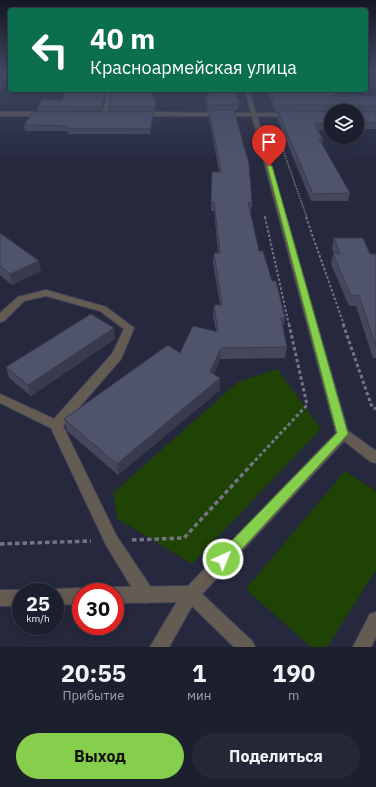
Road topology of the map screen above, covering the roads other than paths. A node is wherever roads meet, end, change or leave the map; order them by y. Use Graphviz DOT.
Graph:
graph roads {
  1 [pos="107,102"];
  2 [pos="251,102"];
  3 [pos="0,114"];
  4 [pos="53,114"];
  5 [pos="98,114"];
  6 [pos="105,114"];
  7 [pos="113,114"];
  8 [pos="136,114"];
  9 [pos="255,115"];
  10 [pos="300,115"];
  11 [pos="0,319"];
  12 [pos="0,398"];
  13 [pos="56,425"];
  14 [pos="342,434"];
  15 [pos="376,458"];
  16 [pos="191,594"];
  17 [pos="146,595"];
  18 [pos="124,596"];
  19 [pos="0,598"];
  20 [pos="12,598"];
  21 [pos="376,620"];
  22 [pos="159,647"];
  23 [pos="246,647"];
  24 [pos="362,647"];
  1 -- 6 [label="street"];
  2 -- 9 [label="street"];
  3 -- 4 [label="street"];
  5 -- 6 [label="street"];
  6 -- 7 [label="street"];
  8 -- 9 [label="street"];
  9 -- 10 [label="street"];
  9 -- 14 [label="street"];
  11 -- 13 [label="street"];
  12 -- 13 [label="street"];
  13 -- 17 [label="street"];
  14 -- 15 [label="street"];
  14 -- 16 [label="street"];
  16 -- 17 [label="street"];
  16 -- 22 [label="street"];
  16 -- 23 [label="street"];
  17 -- 18 [label="street"];
  19 -- 20 [label="street"];
  21 -- 24 [label="street"];
}
